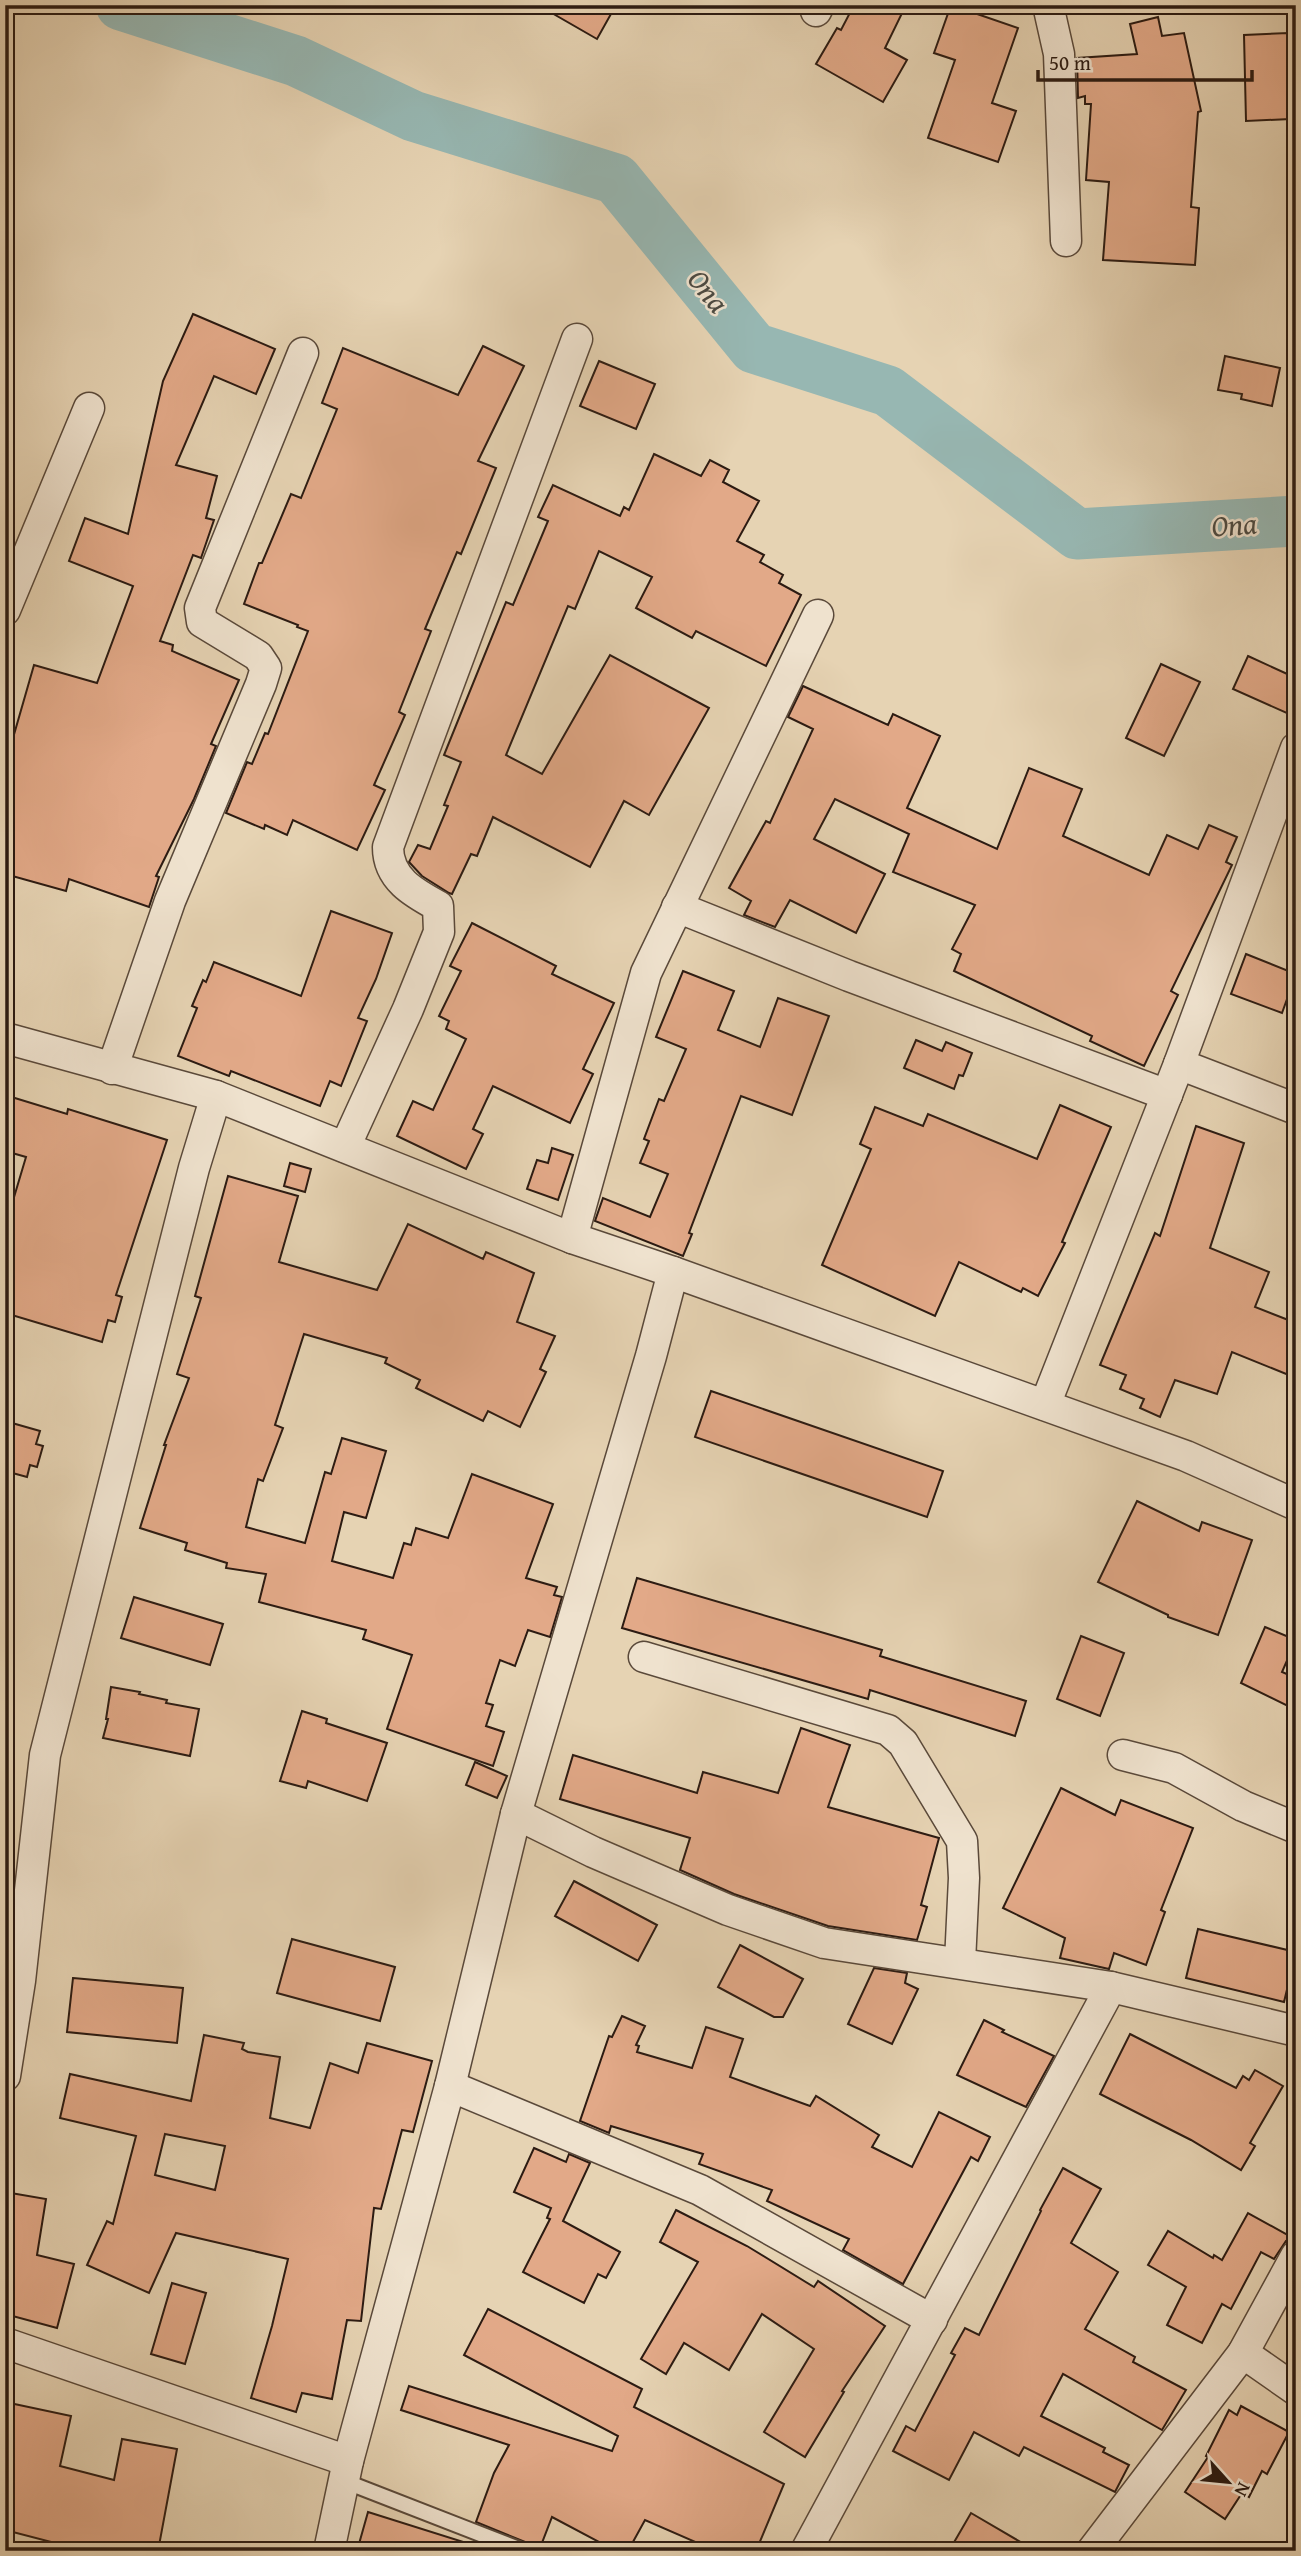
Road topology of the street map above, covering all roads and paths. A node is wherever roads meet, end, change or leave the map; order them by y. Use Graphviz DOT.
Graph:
graph roads {
  1 [pos="1048,5"];
  2 [pos="1066,241"];
  3 [pos="577,339"];
  4 [pos="303,353"];
  5 [pos="89,408"];
  6 [pos="5,610"];
  7 [pos="818,615"];
  8 [pos="1296,748"];
  9 [pos="677,907"];
  10 [pos="5,1038"];
  11 [pos="1179,1065"];
  12 [pos="113,1069"];
  13 [pos="1167,1095"];
  14 [pos="216,1096"];
  15 [pos="1296,1109"];
  16 [pos="345,1147"];
  17 [pos="572,1238"];
  18 [pos="673,1272"];
  19 [pos="1045,1405"];
  20 [pos="1296,1505"];
  21 [pos="644,1657"];
  22 [pos="1123,1755"];
  23 [pos="516,1814"];
  24 [pos="1296,1828"];
  25 [pos="960,1962"];
  26 [pos="1111,1987"];
  27 [pos="1296,2031"];
  28 [pos="8,2039"];
  29 [pos="5,2076"];
  30 [pos="450,2086"];
  31 [pos="1296,2256"];
  32 [pos="932,2320"];
  33 [pos="5,2343"];
  34 [pos="1243,2353"];
  35 [pos="1296,2389"];
  36 [pos="346,2471"];
  37 [pos="329,2551"];
  38 [pos="524,2551"];
  39 [pos="806,2551"];
  40 [pos="1092,2551"];
  1 -- 2 [label="street"];
  3 -- 16 [label="street"];
  4 -- 12 [label="street"];
  5 -- 6 [label="street"];
  7 -- 9 [label="street"];
  8 -- 11 [label="street"];
  9 -- 13 [label="street"];
  9 -- 17 [label="street"];
  10 -- 12 [label="street"];
  11 -- 13 [label="street"];
  11 -- 15 [label="street"];
  12 -- 14 [label="street"];
  13 -- 19 [label="street"];
  14 -- 16 [label="street"];
  14 -- 28 [label="street"];
  16 -- 17 [label="street"];
  17 -- 18 [label="street"];
  18 -- 19 [label="street"];
  18 -- 23 [label="street"];
  19 -- 20 [label="street"];
  21 -- 25 [label="street"];
  22 -- 24 [label="street"];
  23 -- 25 [label="street"];
  23 -- 30 [label="street"];
  25 -- 26 [label="street"];
  26 -- 27 [label="street"];
  26 -- 32 [label="street"];
  28 -- 29 [label="street"];
  30 -- 32 [label="street"];
  30 -- 36 [label="street"];
  31 -- 34 [label="street"];
  32 -- 39 [label="street"];
  33 -- 36 [label="street"];
  34 -- 35 [label="street"];
  34 -- 40 [label="street"];
  36 -- 37 [label="street"];
  36 -- 38 [label="lane"];
}
